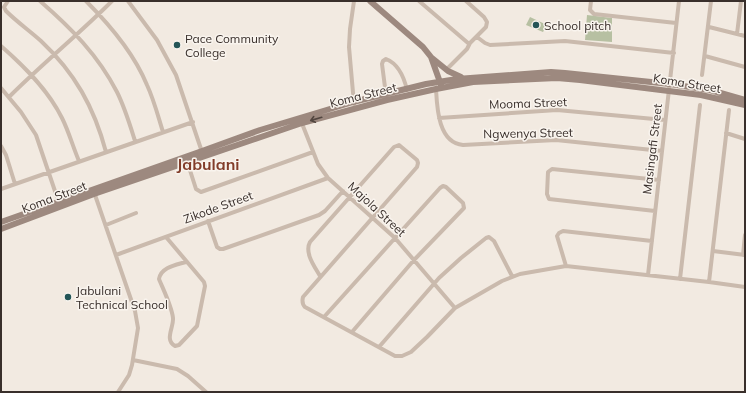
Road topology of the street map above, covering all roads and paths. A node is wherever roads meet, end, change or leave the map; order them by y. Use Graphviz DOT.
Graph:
graph roads {
  1 [pos="8,1"];
  2 [pos="40,1"];
  3 [pos="86,1"];
  4 [pos="112,1"];
  5 [pos="128,1"];
  6 [pos="354,1"];
  7 [pos="370,1"];
  8 [pos="419,1"];
  9 [pos="466,1"];
  10 [pos="591,1"];
  11 [pos="679,1"];
  12 [pos="712,1"];
  13 [pos="741,1"];
  14 [pos="99,14"];
  15 [pos="676,23"];
  16 [pos="709,27"];
  17 [pos="76,34"];
  18 [pos="737,34"];
  19 [pos="745,36"];
  20 [pos="477,37"];
  21 [pos="469,43"];
  22 [pos="1,46"];
  23 [pos="674,53"];
  24 [pos="55,55"];
  25 [pos="705,56"];
  26 [pos="431,57"];
  27 [pos="745,67"];
  28 [pos="446,70"];
  29 [pos="32,74"];
  30 [pos="702,75"];
  31 [pos="464,78"];
  32 [pos="439,86"];
  33 [pos="670,87"];
  34 [pos="1,88"];
  35 [pos="407,90"];
  36 [pos="9,97"];
  37 [pos="387,97"];
  38 [pos="745,100"];
  39 [pos="700,104"];
  40 [pos="354,105"];
  41 [pos="745,106"];
  42 [pos="729,110"];
  43 [pos="439,118"];
  44 [pos="300,120"];
  45 [pos="665,120"];
  46 [pos="193,122"];
  47 [pos="163,132"];
  48 [pos="726,133"];
  49 [pos="745,139"];
  50 [pos="135,141"];
  51 [pos="1,146"];
  52 [pos="662,151"];
  53 [pos="106,152"];
  54 [pos="313,152"];
  55 [pos="203,153"];
  56 [pos="79,161"];
  57 [pos="187,161"];
  58 [pos="49,172"];
  59 [pos="328,178"];
  60 [pos="659,180"];
  61 [pos="15,184"];
  62 [pos="1,189"];
  63 [pos="343,191"];
  64 [pos="94,192"];
  65 [pos="349,197"];
  66 [pos="59,204"];
  67 [pos="655,210"];
  68 [pos="136,213"];
  69 [pos="372,218"];
  70 [pos="208,221"];
  71 [pos="1,222"];
  72 [pos="106,225"];
  73 [pos="1,229"];
  74 [pos="745,235"];
  75 [pos="166,237"];
  76 [pos="395,238"];
  77 [pos="652,241"];
  78 [pos="713,251"];
  79 [pos="116,255"];
  80 [pos="744,255"];
  81 [pos="414,260"];
  82 [pos="186,262"];
  83 [pos="566,266"];
  84 [pos="648,275"];
  85 [pos="320,276"];
  86 [pos="512,276"];
  87 [pos="680,279"];
  88 [pos="709,282"];
  89 [pos="434,284"];
  90 [pos="745,287"];
  91 [pos="455,308"];
  92 [pos="324,317"];
  93 [pos="352,332"];
  94 [pos="379,347"];
  95 [pos="133,360"];
  96 [pos="118,392"];
  97 [pos="206,392"];
  1 -- 24 [label="street"];
  2 -- 17 [label="street"];
  3 -- 14 [label="street"];
  4 -- 14 [label="street"];
  5 -- 46 [label="street"];
  6 -- 40 [label="street"];
  7 -- 26 [label="main road"];
  8 -- 21 [label="street"];
  9 -- 20 [label="street"];
  10 -- 15 [label="street"];
  11 -- 15 [label="street, Masingafi Street"];
  12 -- 16 [label="street"];
  13 -- 18 [label="street"];
  14 -- 17 [label="street"];
  14 -- 47 [label="street"];
  15 -- 23 [label="street, Masingafi Street"];
  16 -- 18 [label="street"];
  16 -- 25 [label="street"];
  17 -- 24 [label="street"];
  17 -- 50 [label="street"];
  18 -- 19 [label="street"];
  20 -- 21 [label="street"];
  20 -- 23 [label="street"];
  21 -- 28 [label="street"];
  22 -- 29 [label="street"];
  23 -- 33 [label="street, Masingafi Street"];
  24 -- 29 [label="street"];
  24 -- 53 [label="street"];
  25 -- 27 [label="street"];
  25 -- 30 [label="street"];
  26 -- 28 [label="main road"];
  26 -- 32 [label="main road"];
  28 -- 31 [label="main road"];
  29 -- 36 [label="street"];
  29 -- 56 [label="street"];
  31 -- 32 [label="main road, Koma Street"];
  31 -- 33 [label="main road, Koma Street"];
  32 -- 33 [label="main road, Koma Street"];
  32 -- 35 [label="main road, Koma Street"];
  32 -- 37 [label="main road, Koma Street"];
  32 -- 43 [label="street, Ngwenya Street"];
  33 -- 38 [label="main road, Koma Street"];
  33 -- 41 [label="main road, Koma Street"];
  33 -- 45 [label="street, Masingafi Street"];
  34 -- 36 [label="street"];
  35 -- 37 [label="main road, Koma Street"];
  35 -- 37 [label="street"];
  36 -- 58 [label="street"];
  37 -- 40 [label="main road, Koma Street"];
  39 -- 87 [label="street"];
  40 -- 44 [label="main road, Koma Street"];
  42 -- 48 [label="street"];
  43 -- 45 [label="street, Mooma Street"];
  43 -- 52 [label="street, Ngwenya Street"];
  44 -- 54 [label="street, Majola Street"];
  44 -- 55 [label="main road, Koma Street"];
  45 -- 52 [label="street, Masingafi Street"];
  46 -- 47 [label="street"];
  46 -- 55 [label="street"];
  47 -- 50 [label="street"];
  48 -- 49 [label="street"];
  48 -- 78 [label="street"];
  50 -- 53 [label="street"];
  51 -- 61 [label="street"];
  52 -- 60 [label="street, Masingafi Street"];
  53 -- 56 [label="street"];
  54 -- 57 [label="street"];
  54 -- 59 [label="street, Majola Street"];
  55 -- 57 [label="main road, Koma Street"];
  55 -- 64 [label="main road, Koma Street"];
  56 -- 58 [label="street"];
  57 -- 64 [label="main road, Koma Street"];
  58 -- 61 [label="street"];
  58 -- 66 [label="street"];
  59 -- 63 [label="street, Majola Street"];
  59 -- 70 [label="street, Zikode Street"];
  60 -- 67 [label="street, Masingafi Street"];
  60 -- 67 [label="street"];
  61 -- 62 [label="street"];
  63 -- 65 [label="street, Majola Street"];
  63 -- 70 [label="street"];
  64 -- 66 [label="main road, Koma Street"];
  64 -- 72 [label="street"];
  65 -- 69 [label="street, Majola Street"];
  65 -- 69 [label="street"];
  65 -- 85 [label="street"];
  66 -- 71 [label="main road, Koma Street"];
  66 -- 73 [label="main road, Koma Street"];
  67 -- 77 [label="street, Masingafi Street"];
  68 -- 72 [label="street"];
  69 -- 76 [label="street, Majola Street"];
  69 -- 85 [label="street"];
  70 -- 75 [label="street, Zikode Street"];
  72 -- 79 [label="street"];
  74 -- 80 [label="street"];
  75 -- 79 [label="street, Zikode Street"];
  75 -- 82 [label="street"];
  76 -- 81 [label="street, Majola Street"];
  76 -- 81 [label="street"];
  76 -- 92 [label="street"];
  77 -- 83 [label="street"];
  77 -- 84 [label="street, Masingafi Street"];
  78 -- 80 [label="street"];
  78 -- 88 [label="street"];
  79 -- 95 [label="street"];
  81 -- 89 [label="street, Majola Street"];
  81 -- 93 [label="street"];
  82 -- 82 [label="street"];
  83 -- 84 [label="street"];
  83 -- 86 [label="street"];
  84 -- 87 [label="street"];
  85 -- 92 [label="street"];
  86 -- 89 [label="street"];
  86 -- 91 [label="street"];
  87 -- 88 [label="street"];
  88 -- 90 [label="street"];
  89 -- 91 [label="street, Majola Street"];
  89 -- 94 [label="street"];
  91 -- 94 [label="street"];
  92 -- 93 [label="street"];
  93 -- 94 [label="street"];
  95 -- 96 [label="street"];
  95 -- 97 [label="street"];
}
